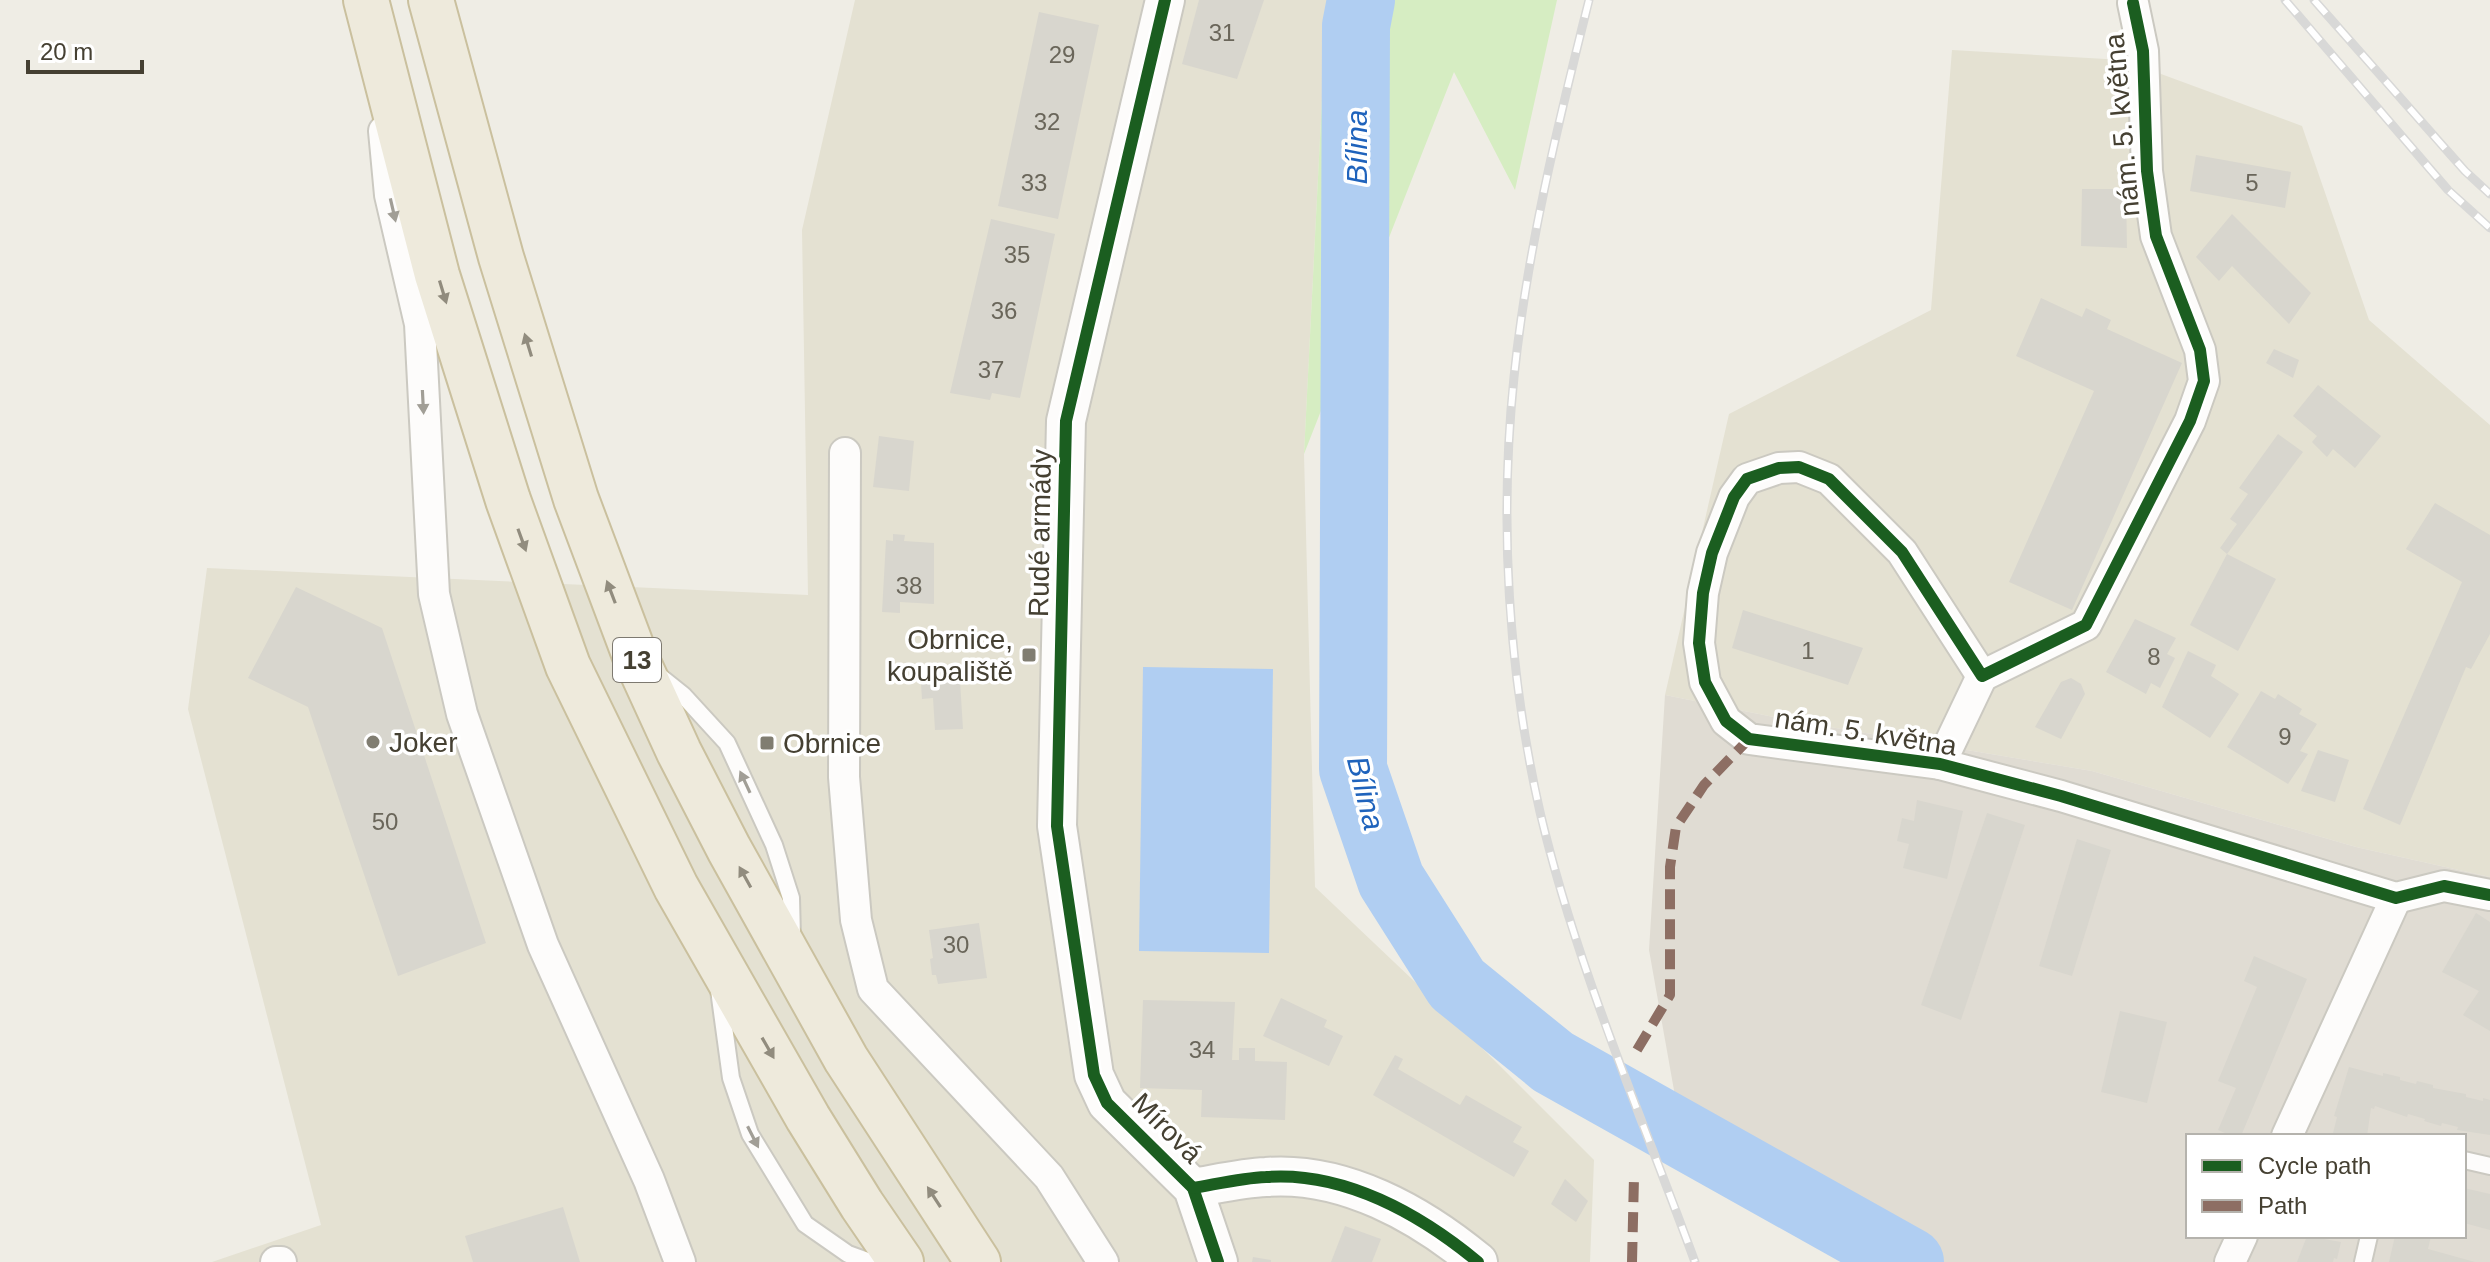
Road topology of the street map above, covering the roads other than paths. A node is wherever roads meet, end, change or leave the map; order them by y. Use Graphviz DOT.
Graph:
graph roads {
  1 [pos="366,0"];
  2 [pos="431,0"];
  3 [pos="1165,0"];
  4 [pos="2133,3"];
  5 [pos="377,49"];
  6 [pos="845,453"];
  7 [pos="1982,676"];
  8 [pos="1940,764"];
  9 [pos="2490,895"];
  10 [pos="2396,898"];
  11 [pos="714,953"];
  12 [pos="1094,1075"];
  13 [pos="2288,1134"];
  14 [pos="2466,1160"];
  15 [pos="2490,1166"];
  16 [pos="1193,1188"];
  17 [pos="2241,1238"];
  18 [pos="2369,1238"];
  19 [pos="680,1262"];
  20 [pos="870,1262"];
  21 [pos="901,1262"];
  22 [pos="978,1262"];
  23 [pos="1103,1262"];
  24 [pos="1218,1262"];
  25 [pos="1478,1262"];
  26 [pos="2230,1262"];
  27 [pos="2363,1262"];
  1 -- 5 [label="highway, 13"];
  22 -- 2 [label="highway, 13, one-way"];
  3 -- 12 [label="street, Rudé armády"];
  4 -- 7 [label="street, nám. 5. května"];
  5 -- 11 [label="highway, 13, one-way"];
  5 -- 19 [label="street, one-way"];
  6 -- 23 [label="street"];
  7 -- 8 [label="street, nám. 5. května"];
  7 -- 8 [label="street, nám. 5. května"];
  8 -- 10 [label="street, nám. 5. května"];
  9 -- 10 [label="street"];
  10 -- 13 [label="street"];
  11 -- 20 [label="lane, one-way"];
  11 -- 21 [label="highway, 13, one-way"];
  12 -- 16 [label="street, Mírová"];
  14 -- 15 [label="lane"];
  16 -- 24 [label="street, Mírová"];
  16 -- 25 [label="street"];
  17 -- 26 [label="street"];
  18 -- 27 [label="lane"];
}
